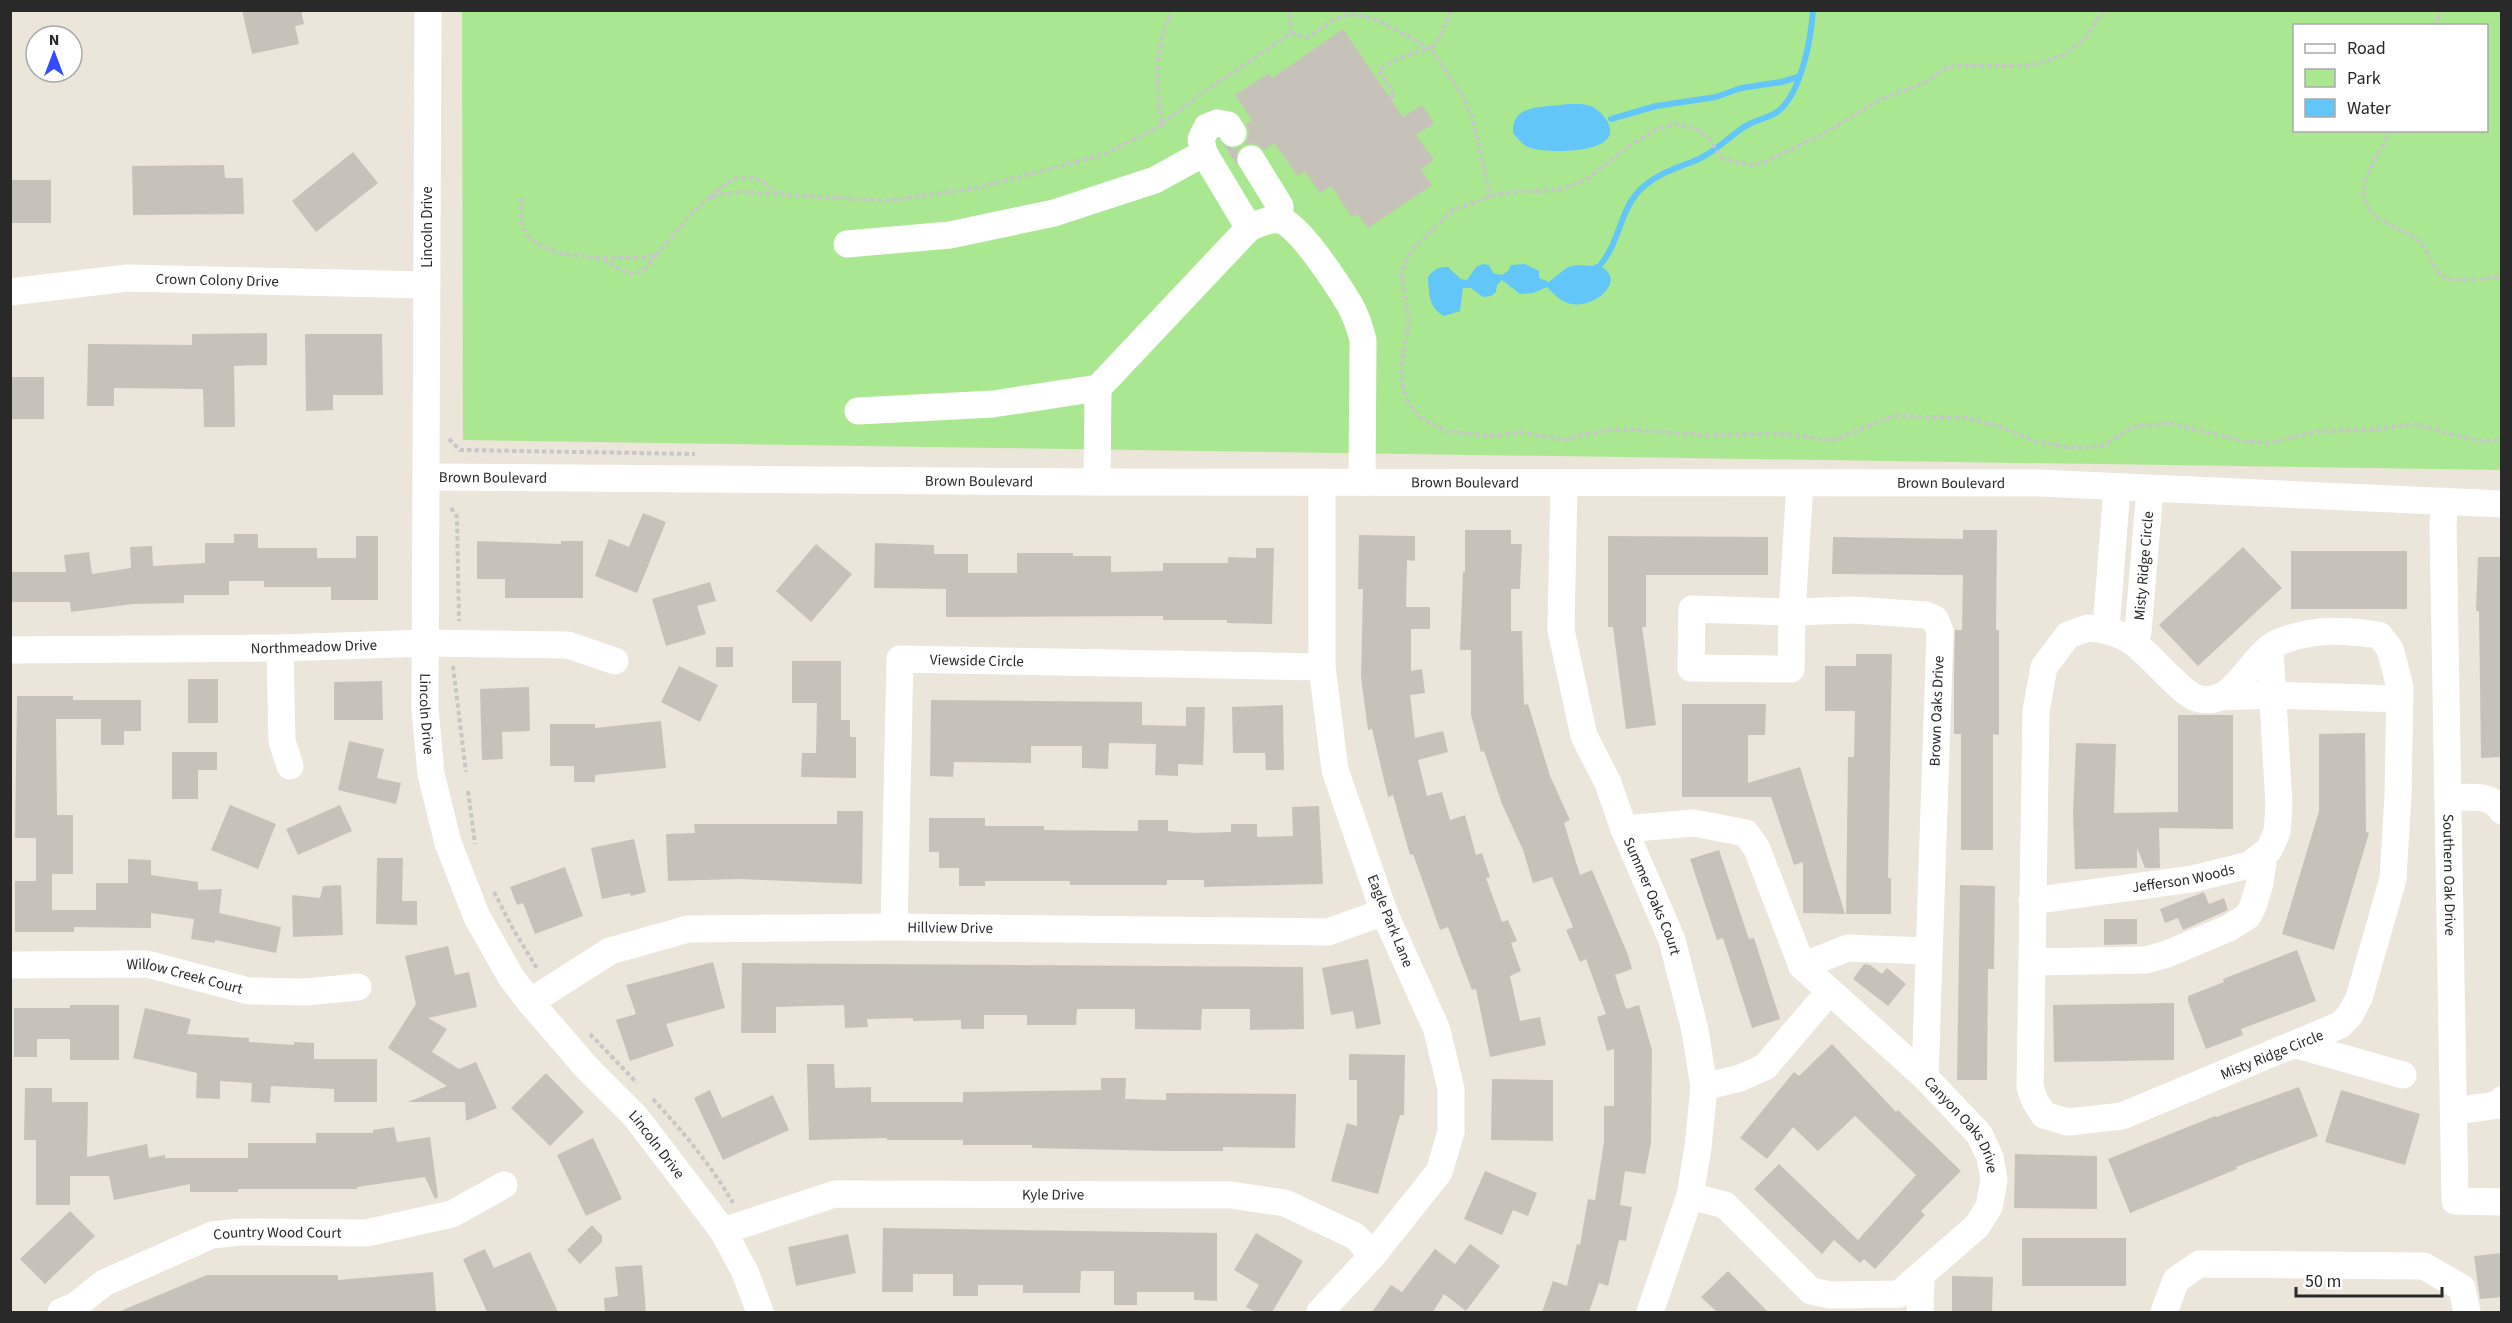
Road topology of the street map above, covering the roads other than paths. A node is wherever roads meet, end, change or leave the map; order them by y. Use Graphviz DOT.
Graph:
graph roads {
  1 [pos="428,10"];
  2 [pos="1233,133"];
  3 [pos="1204,153"];
  4 [pos="1251,159"];
  5 [pos="1280,220"];
  6 [pos="1249,228"];
  7 [pos="847,244"];
  8 [pos="427,285"];
  9 [pos="10,292"];
  10 [pos="1098,387"];
  11 [pos="858,411"];
  12 [pos="427,477"];
  13 [pos="1097,482"];
  14 [pos="1362,482"];
  15 [pos="1322,483"];
  16 [pos="1564,483"];
  17 [pos="1800,483"];
  18 [pos="2117,488"];
  19 [pos="2150,489"];
  20 [pos="2445,501"];
  21 [pos="2502,504"];
  22 [pos="2106,629"];
  23 [pos="2134,641"];
  24 [pos="426,643"];
  25 [pos="280,648"];
  26 [pos="2270,648"];
  27 [pos="10,650"];
  28 [pos="615,661"];
  29 [pos="1322,667"];
  30 [pos="2272,695"];
  31 [pos="2219,697"];
  32 [pos="2400,699"];
  33 [pos="290,766"];
  34 [pos="2448,798"];
  35 [pos="2502,811"];
  36 [pos="1624,829"];
  37 [pos="2264,854"];
  38 [pos="2032,901"];
  39 [pos="1384,912"];
  40 [pos="894,927"];
  41 [pos="1928,951"];
  42 [pos="2032,962"];
  43 [pos="10,965"];
  44 [pos="1802,966"];
  45 [pos="358,987"];
  46 [pos="1829,992"];
  47 [pos="530,1002"];
  48 [pos="2297,1045"];
  49 [pos="2403,1075"];
  50 [pos="1925,1077"];
  51 [pos="1704,1087"];
  52 [pos="2502,1100"];
  53 [pos="2454,1111"];
  54 [pos="504,1185"];
  55 [pos="1690,1196"];
  56 [pos="2502,1202"];
  57 [pos="730,1220"];
  58 [pos="1374,1255"];
  59 [pos="1921,1276"];
  60 [pos="61,1312"];
  61 [pos="760,1312"];
  62 [pos="1320,1312"];
  63 [pos="1650,1312"];
  64 [pos="1920,1312"];
  65 [pos="2164,1312"];
  66 [pos="2467,1312"];
  1 -- 8 [label="street, Lincoln Drive"];
  2 -- 3 [label="street"];
  3 -- 6 [label="street"];
  3 -- 7 [label="street"];
  4 -- 5 [label="street"];
  5 -- 6 [label="street"];
  5 -- 14 [label="street"];
  6 -- 10 [label="street"];
  8 -- 9 [label="street, Crown Colony Drive"];
  8 -- 12 [label="street, Lincoln Drive"];
  10 -- 11 [label="street"];
  10 -- 13 [label="street"];
  12 -- 13 [label="street, Brown Boulevard"];
  12 -- 24 [label="street, Lincoln Drive"];
  13 -- 15 [label="street, Brown Boulevard"];
  14 -- 15 [label="street, Brown Boulevard"];
  14 -- 16 [label="street, Brown Boulevard"];
  15 -- 29 [label="street, Eagle Park Lane"];
  16 -- 17 [label="street, Brown Boulevard"];
  16 -- 36 [label="street, Summer Oaks Court"];
  17 -- 18 [label="street, Brown Boulevard"];
  17 -- 41 [label="street, Brown Oaks Drive"];
  18 -- 19 [label="street, Brown Boulevard"];
  18 -- 22 [label="street"];
  19 -- 20 [label="street, Brown Boulevard"];
  19 -- 23 [label="street, Misty Ridge Circle"];
  20 -- 21 [label="street, Brown Boulevard"];
  20 -- 34 [label="street, Southern Oak Drive"];
  22 -- 23 [label="street, Misty Ridge Circle"];
  22 -- 38 [label="street, Misty Ridge Circle"];
  23 -- 31 [label="street, Misty Ridge Circle"];
  24 -- 25 [label="street, Northmeadow Drive"];
  24 -- 28 [label="street, Northmeadow Drive"];
  24 -- 47 [label="street, Lincoln Drive"];
  25 -- 27 [label="street, Northmeadow Drive"];
  25 -- 33 [label="street"];
  26 -- 30 [label="street"];
  26 -- 31 [label="street, Misty Ridge Circle"];
  26 -- 32 [label="street, Misty Ridge Circle"];
  29 -- 39 [label="street, Eagle Park Lane"];
  29 -- 40 [label="street, Viewside Circle"];
  30 -- 31 [label="street"];
  30 -- 32 [label="street"];
  30 -- 37 [label="street"];
  32 -- 48 [label="street, Misty Ridge Circle"];
  34 -- 35 [label="street"];
  34 -- 53 [label="street, Southern Oak Drive"];
  36 -- 44 [label="street, Canyon Oaks Drive"];
  36 -- 51 [label="street, Summer Oaks Court"];
  37 -- 38 [label="street, Jefferson Woods"];
  37 -- 42 [label="street"];
  38 -- 42 [label="street, Misty Ridge Circle"];
  39 -- 40 [label="street, Hillview Drive"];
  39 -- 58 [label="street, Eagle Park Lane"];
  40 -- 47 [label="street, Hillview Drive"];
  41 -- 44 [label="street"];
  41 -- 50 [label="street, Brown Oaks Drive"];
  42 -- 48 [label="street, Misty Ridge Circle"];
  43 -- 45 [label="street, Willow Creek Court"];
  44 -- 46 [label="street, Canyon Oaks Drive"];
  46 -- 50 [label="street, Canyon Oaks Drive"];
  46 -- 51 [label="street"];
  47 -- 57 [label="street, Lincoln Drive"];
  48 -- 49 [label="street"];
  50 -- 59 [label="street, Canyon Oaks Drive"];
  51 -- 55 [label="street, Summer Oaks Court"];
  52 -- 53 [label="street"];
  53 -- 56 [label="street, Southern Oak Drive"];
  54 -- 60 [label="street, Country Wood Court"];
  55 -- 59 [label="street, Canyon Oaks Drive"];
  55 -- 63 [label="street, Summer Oaks Court"];
  57 -- 58 [label="street, Kyle Drive"];
  57 -- 61 [label="street, Lincoln Drive"];
  58 -- 62 [label="street, Eagle Park Lane"];
  59 -- 64 [label="street"];
  65 -- 66 [label="street"];
}
